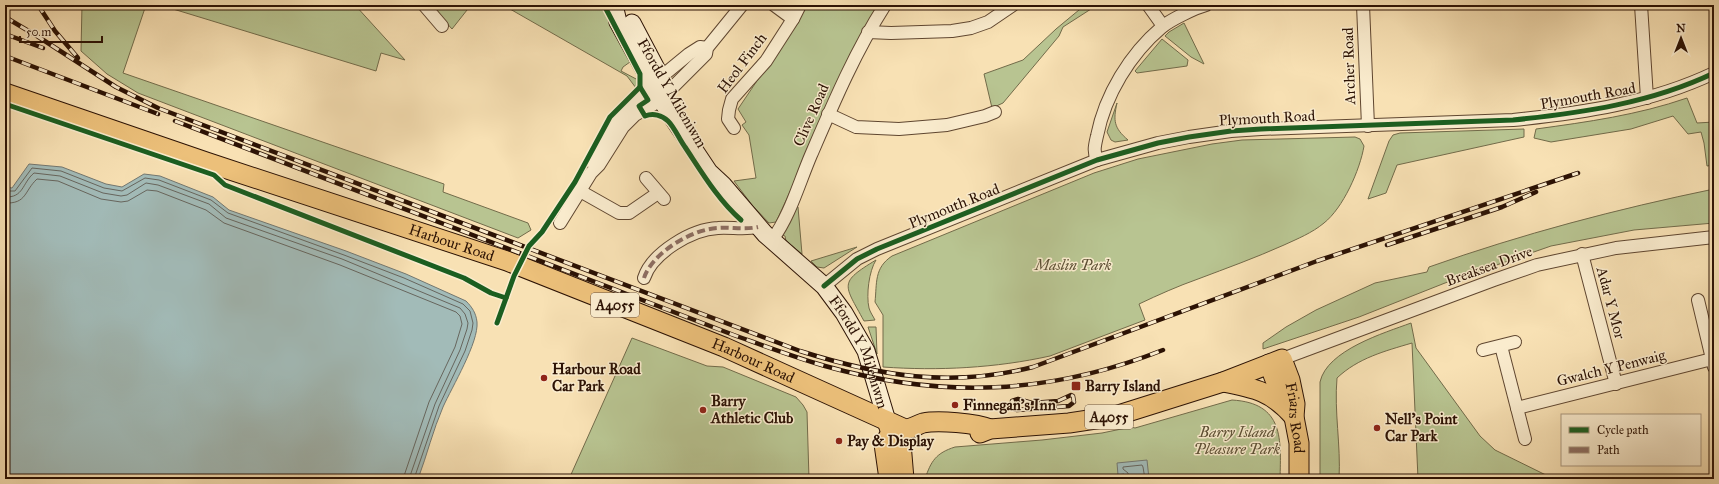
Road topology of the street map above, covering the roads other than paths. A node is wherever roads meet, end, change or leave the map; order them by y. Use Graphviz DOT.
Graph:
graph roads {
  1 [pos="424,5"];
  2 [pos="614,5"];
  3 [pos="742,5"];
  4 [pos="774,5"];
  5 [pos="800,5"];
  6 [pos="885,5"];
  7 [pos="1013,5"];
  8 [pos="1148,5"];
  9 [pos="1206,5"];
  10 [pos="1363,5"];
  11 [pos="1641,5"];
  12 [pos="792,19"];
  13 [pos="442,26"];
  14 [pos="1163,26"];
  15 [pos="868,32"];
  16 [pos="1714,73"];
  17 [pos="661,89"];
  18 [pos="5,93"];
  19 [pos="1646,98"];
  20 [pos="995,112"];
  21 [pos="828,114"];
  22 [pos="1368,126"];
  23 [pos="734,128"];
  24 [pos="1097,160"];
  25 [pos="646,178"];
  26 [pos="580,191"];
  27 [pos="560,223"];
  28 [pos="758,227"];
  29 [pos="1714,237"];
  30 [pos="772,240"];
  31 [pos="1582,254"];
  32 [pos="644,278"];
  33 [pos="824,286"];
  34 [pos="1698,300"];
  35 [pos="1515,342"];
  36 [pos="1501,346"];
  37 [pos="1483,350"];
  38 [pos="1276,362"];
  39 [pos="1713,363"];
  40 [pos="1223,382"];
  41 [pos="1616,384"];
  42 [pos="1517,408"];
  43 [pos="1289,411"];
  44 [pos="889,427"];
  45 [pos="1525,439"];
  46 [pos="890,479"];
  47 [pos="904,479"];
  48 [pos="1299,479"];
  1 -- 13 [label="street"];
  2 -- 17 [label="street, Ffordd Y Mileniwm"];
  3 -- 17 [label="street"];
  4 -- 12 [label="street"];
  5 -- 12 [label="street, Heol Finch"];
  6 -- 15 [label="street, Clive Road"];
  7 -- 15 [label="street"];
  8 -- 14 [label="street"];
  9 -- 14 [label="street"];
  10 -- 22 [label="street, Archer Road"];
  11 -- 19 [label="street"];
  12 -- 23 [label="street, Heol Finch"];
  14 -- 24 [label="street"];
  15 -- 21 [label="street, Clive Road"];
  16 -- 19 [label="street, Plymouth Road"];
  17 -- 26 [label="street"];
  17 -- 28 [label="street, Ffordd Y Mileniwm"];
  18 -- 44 [label="main road, Harbour Road / A4055"];
  19 -- 22 [label="street, Plymouth Road"];
  20 -- 21 [label="street"];
  21 -- 30 [label="street, Clive Road"];
  22 -- 24 [label="street, Plymouth Road"];
  24 -- 33 [label="street, Plymouth Road"];
  25 -- 26 [label="street"];
  26 -- 27 [label="street"];
  28 -- 30 [label="street, Ffordd Y Mileniwm"];
  28 -- 32 [label="street"];
  29 -- 31 [label="street, Breaksea Drive"];
  30 -- 33 [label="street, Ffordd Y Mileniwm"];
  31 -- 38 [label="street, Breaksea Drive"];
  31 -- 41 [label="street, Adar Y Mor"];
  33 -- 44 [label="street, Ffordd Y Mileniwm"];
  34 -- 39 [label="street"];
  35 -- 36 [label="street"];
  36 -- 37 [label="street"];
  36 -- 42 [label="street"];
  38 -- 40 [label="main road, A4055"];
  38 -- 43 [label="main road, Friars Road"];
  39 -- 41 [label="street, Gwalch Y Penwaig"];
  40 -- 43 [label="main road, A4055"];
  40 -- 44 [label="main road, A4055"];
  41 -- 42 [label="street, Gwalch Y Penwaig"];
  42 -- 45 [label="street"];
  43 -- 48 [label="main road, Friars Road"];
  44 -- 46 [label="main road"];
  44 -- 47 [label="main road"];
}
